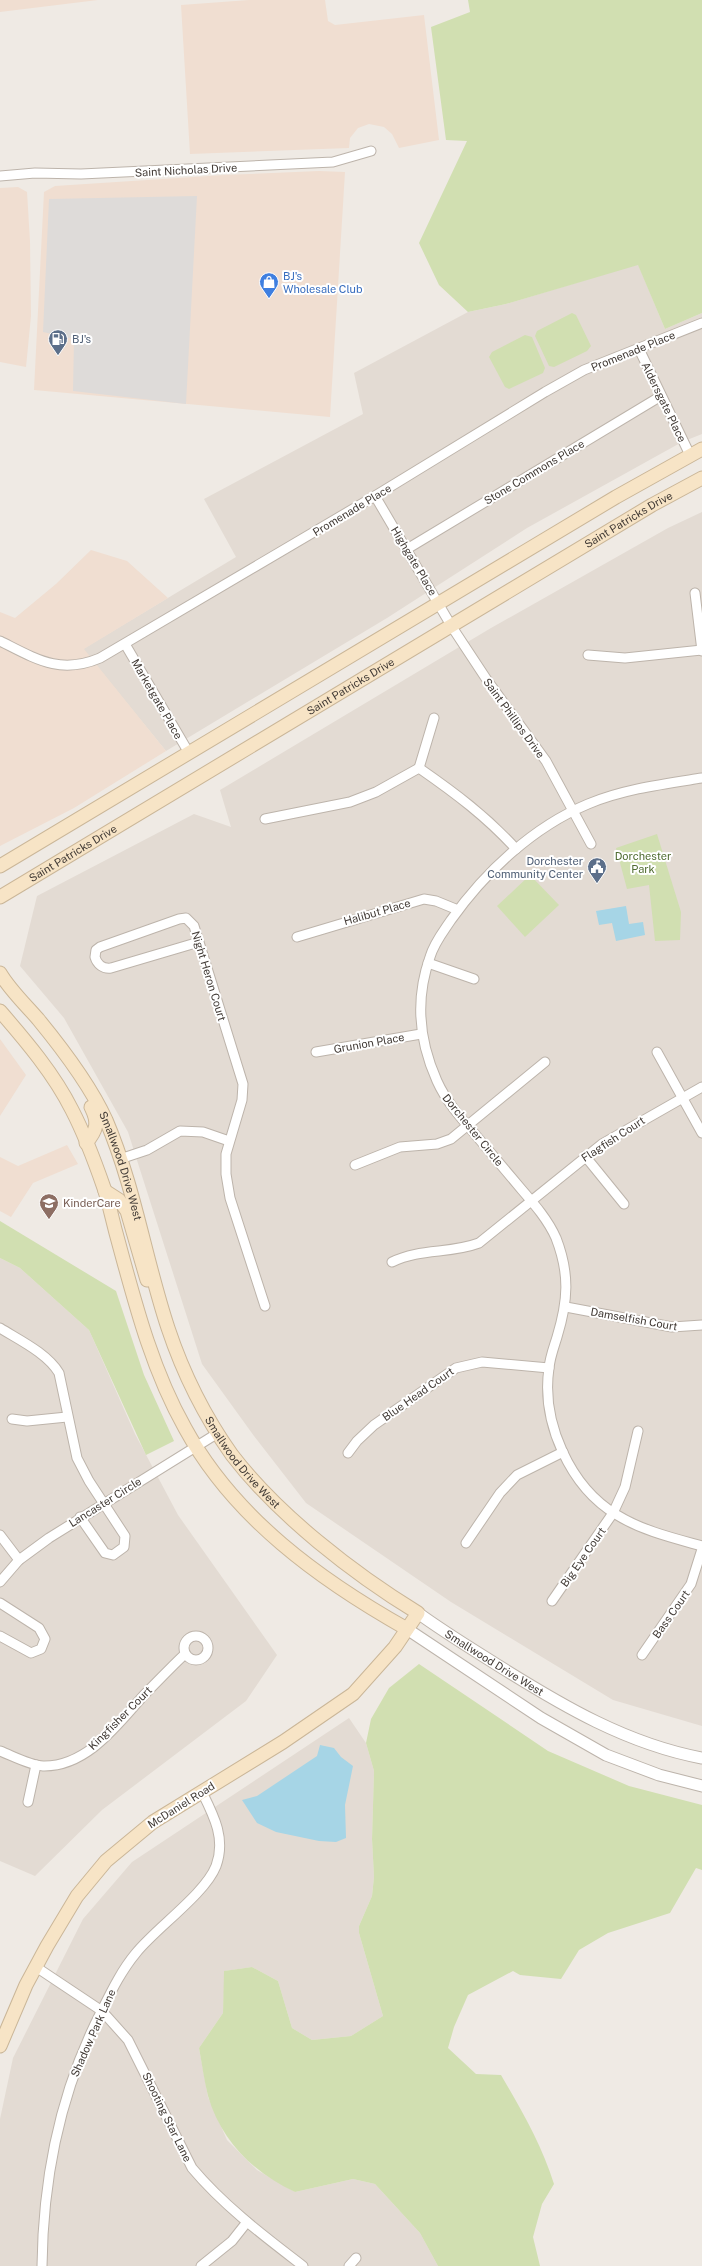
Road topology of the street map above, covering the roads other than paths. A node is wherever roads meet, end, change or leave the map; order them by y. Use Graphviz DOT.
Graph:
graph roads {
  1 [pos="371,151"];
  2 [pos="0,176"];
  3 [pos="702,323"];
  4 [pos="639,349"];
  5 [pos="661,396"];
  6 [pos="702,449"];
  7 [pos="690,455"];
  8 [pos="702,478"];
  9 [pos="375,496"];
  10 [pos="407,549"];
  11 [pos="695,593"];
  12 [pos="439,604"];
  13 [pos="452,627"];
  14 [pos="0,641"];
  15 [pos="124,644"];
  16 [pos="702,650"];
  17 [pos="588,655"];
  18 [pos="434,718"];
  19 [pos="189,753"];
  20 [pos="419,768"];
  21 [pos="702,778"];
  22 [pos="574,811"];
  23 [pos="265,819"];
  24 [pos="591,844"];
  25 [pos="516,849"];
  26 [pos="2,864"];
  27 [pos="12,890"];
  28 [pos="0,897"];
  29 [pos="0,907"];
  30 [pos="458,910"];
  31 [pos="297,937"];
  32 [pos="199,942"];
  33 [pos="428,963"];
  34 [pos="1,974"];
  35 [pos="474,979"];
  36 [pos="0,1011"];
  37 [pos="421,1034"];
  38 [pos="58,1047"];
  39 [pos="316,1052"];
  40 [pos="657,1052"];
  41 [pos="545,1062"];
  42 [pos="702,1087"];
  43 [pos="682,1097"];
  44 [pos="468,1125"];
  45 [pos="702,1133"];
  46 [pos="229,1141"];
  47 [pos="86,1143"];
  48 [pos="585,1156"];
  49 [pos="120,1159"];
  50 [pos="355,1165"];
  51 [pos="105,1191"];
  52 [pos="531,1200"];
  53 [pos="624,1204"];
  54 [pos="392,1262"];
  55 [pos="265,1306"];
  56 [pos="566,1307"];
  57 [pos="702,1325"];
  58 [pos="0,1328"];
  59 [pos="182,1365"];
  60 [pos="548,1368"];
  61 [pos="67,1417"];
  62 [pos="12,1419"];
  63 [pos="638,1431"];
  64 [pos="218,1433"];
  65 [pos="196,1447"];
  66 [pos="563,1452"];
  67 [pos="348,1453"];
  68 [pos="103,1502"];
  69 [pos="613,1513"];
  70 [pos="80,1517"];
  71 [pos="0,1535"];
  72 [pos="466,1543"];
  73 [pos="702,1547"];
  74 [pos="20,1560"];
  75 [pos="0,1582"];
  76 [pos="552,1601"];
  77 [pos="0,1603"];
  78 [pos="418,1613"];
  79 [pos="407,1629"];
  80 [pos="0,1636"];
  81 [pos="185,1654"];
  82 [pos="642,1655"];
  83 [pos="0,1751"];
  84 [pos="702,1758"];
  85 [pos="36,1765"];
  86 [pos="702,1786"];
  87 [pos="202,1792"];
  88 [pos="28,1802"];
  89 [pos="36,1967"];
  90 [pos="102,2011"];
  91 [pos="0,2046"];
  92 [pos="247,2222"];
  93 [pos="356,2258"];
  94 [pos="42,2266"];
  95 [pos="200,2266"];
  96 [pos="302,2266"];
  97 [pos="349,2266"];
  1 -- 2 [label="street, Saint Nicholas Drive"];
  3 -- 4 [label="street, Promenade Place"];
  4 -- 5 [label="street, Aldersgate Place"];
  4 -- 9 [label="street, Promenade Place"];
  5 -- 7 [label="street, Aldersgate Place"];
  5 -- 10 [label="street, Stone Commons Place"];
  6 -- 7 [label="main road"];
  7 -- 12 [label="main road"];
  8 -- 13 [label="main road, Saint Patricks Drive"];
  9 -- 10 [label="street, Highgate Place"];
  9 -- 15 [label="street, Promenade Place"];
  10 -- 12 [label="street, Highgate Place"];
  11 -- 16 [label="street"];
  12 -- 13 [label="street, Highgate Place"];
  12 -- 19 [label="main road"];
  13 -- 22 [label="street, Saint Phillips Drive"];
  13 -- 27 [label="main road, Saint Patricks Drive"];
  14 -- 15 [label="street, Promenade Place"];
  15 -- 19 [label="street, Marketgate Place"];
  16 -- 17 [label="street"];
  18 -- 20 [label="street"];
  19 -- 26 [label="main road"];
  20 -- 23 [label="street"];
  20 -- 25 [label="street"];
  21 -- 22 [label="street, Dorchester Circle"];
  22 -- 24 [label="street, Saint Phillips Drive"];
  22 -- 25 [label="street, Dorchester Circle"];
  25 -- 30 [label="street, Dorchester Circle"];
  27 -- 28 [label="main road, Saint Patricks Drive"];
  27 -- 29 [label="main road"];
  30 -- 31 [label="street, Halibut Place"];
  30 -- 33 [label="street, Dorchester Circle"];
  32 -- 32 [label="street, Night Heron Court"];
  32 -- 46 [label="street, Night Heron Court"];
  33 -- 35 [label="street"];
  33 -- 37 [label="street, Dorchester Circle"];
  34 -- 38 [label="main road, Smallwood Drive West"];
  36 -- 47 [label="main road, Smallwood Drive West"];
  37 -- 39 [label="street, Grunion Place"];
  37 -- 44 [label="street, Dorchester Circle"];
  38 -- 47 [label="main road"];
  38 -- 49 [label="main road, Smallwood Drive West"];
  40 -- 43 [label="street"];
  41 -- 44 [label="street"];
  42 -- 43 [label="street, Flagfish Court"];
  43 -- 45 [label="street"];
  43 -- 48 [label="street, Flagfish Court"];
  44 -- 50 [label="street"];
  44 -- 52 [label="street, Dorchester Circle"];
  46 -- 49 [label="street"];
  46 -- 55 [label="street, Night Heron Court"];
  47 -- 51 [label="main road, Smallwood Drive West"];
  48 -- 52 [label="street, Flagfish Court"];
  48 -- 53 [label="street"];
  49 -- 59 [label="main road, Smallwood Drive West"];
  51 -- 59 [label="main road"];
  51 -- 65 [label="main road, Smallwood Drive West"];
  52 -- 54 [label="street, Flagfish Court"];
  52 -- 56 [label="street, Dorchester Circle"];
  56 -- 57 [label="street, Damselfish Court"];
  56 -- 60 [label="street, Dorchester Circle"];
  58 -- 61 [label="street"];
  59 -- 64 [label="main road, Smallwood Drive West"];
  60 -- 66 [label="street, Dorchester Circle"];
  60 -- 67 [label="street, Blue Head Court"];
  61 -- 62 [label="street"];
  61 -- 68 [label="street"];
  63 -- 69 [label="street, Big Eye Court"];
  64 -- 65 [label="street, Lancaster Circle"];
  64 -- 78 [label="main road, Smallwood Drive West"];
  65 -- 68 [label="street, Lancaster Circle"];
  65 -- 79 [label="main road, Smallwood Drive West"];
  66 -- 69 [label="street, Dorchester Circle"];
  66 -- 72 [label="street"];
  68 -- 70 [label="street, Lancaster Circle"];
  68 -- 70 [label="street"];
  69 -- 73 [label="street, Dorchester Circle"];
  69 -- 76 [label="street, Big Eye Court"];
  70 -- 74 [label="street, Lancaster Circle"];
  71 -- 74 [label="street"];
  73 -- 82 [label="street, Bass Court"];
  74 -- 75 [label="street, Lancaster Circle"];
  77 -- 80 [label="street"];
  78 -- 79 [label="main road, McDaniel Road"];
  78 -- 84 [label="street, Smallwood Drive West"];
  79 -- 86 [label="street, Smallwood Drive West"];
  79 -- 87 [label="main road, McDaniel Road"];
  81 -- 85 [label="street, Kingfisher Court"];
  83 -- 85 [label="street, Kingfisher Court"];
  85 -- 88 [label="street"];
  87 -- 89 [label="main road, McDaniel Road"];
  87 -- 90 [label="street, Shadow Park Lane"];
  89 -- 90 [label="street, Shooting Star Lane"];
  89 -- 91 [label="main road, McDaniel Road"];
  90 -- 92 [label="street, Shooting Star Lane"];
  90 -- 94 [label="street, Shadow Park Lane"];
  92 -- 95 [label="street"];
  92 -- 96 [label="street, Shooting Star Lane"];
  93 -- 97 [label="street"];
}
